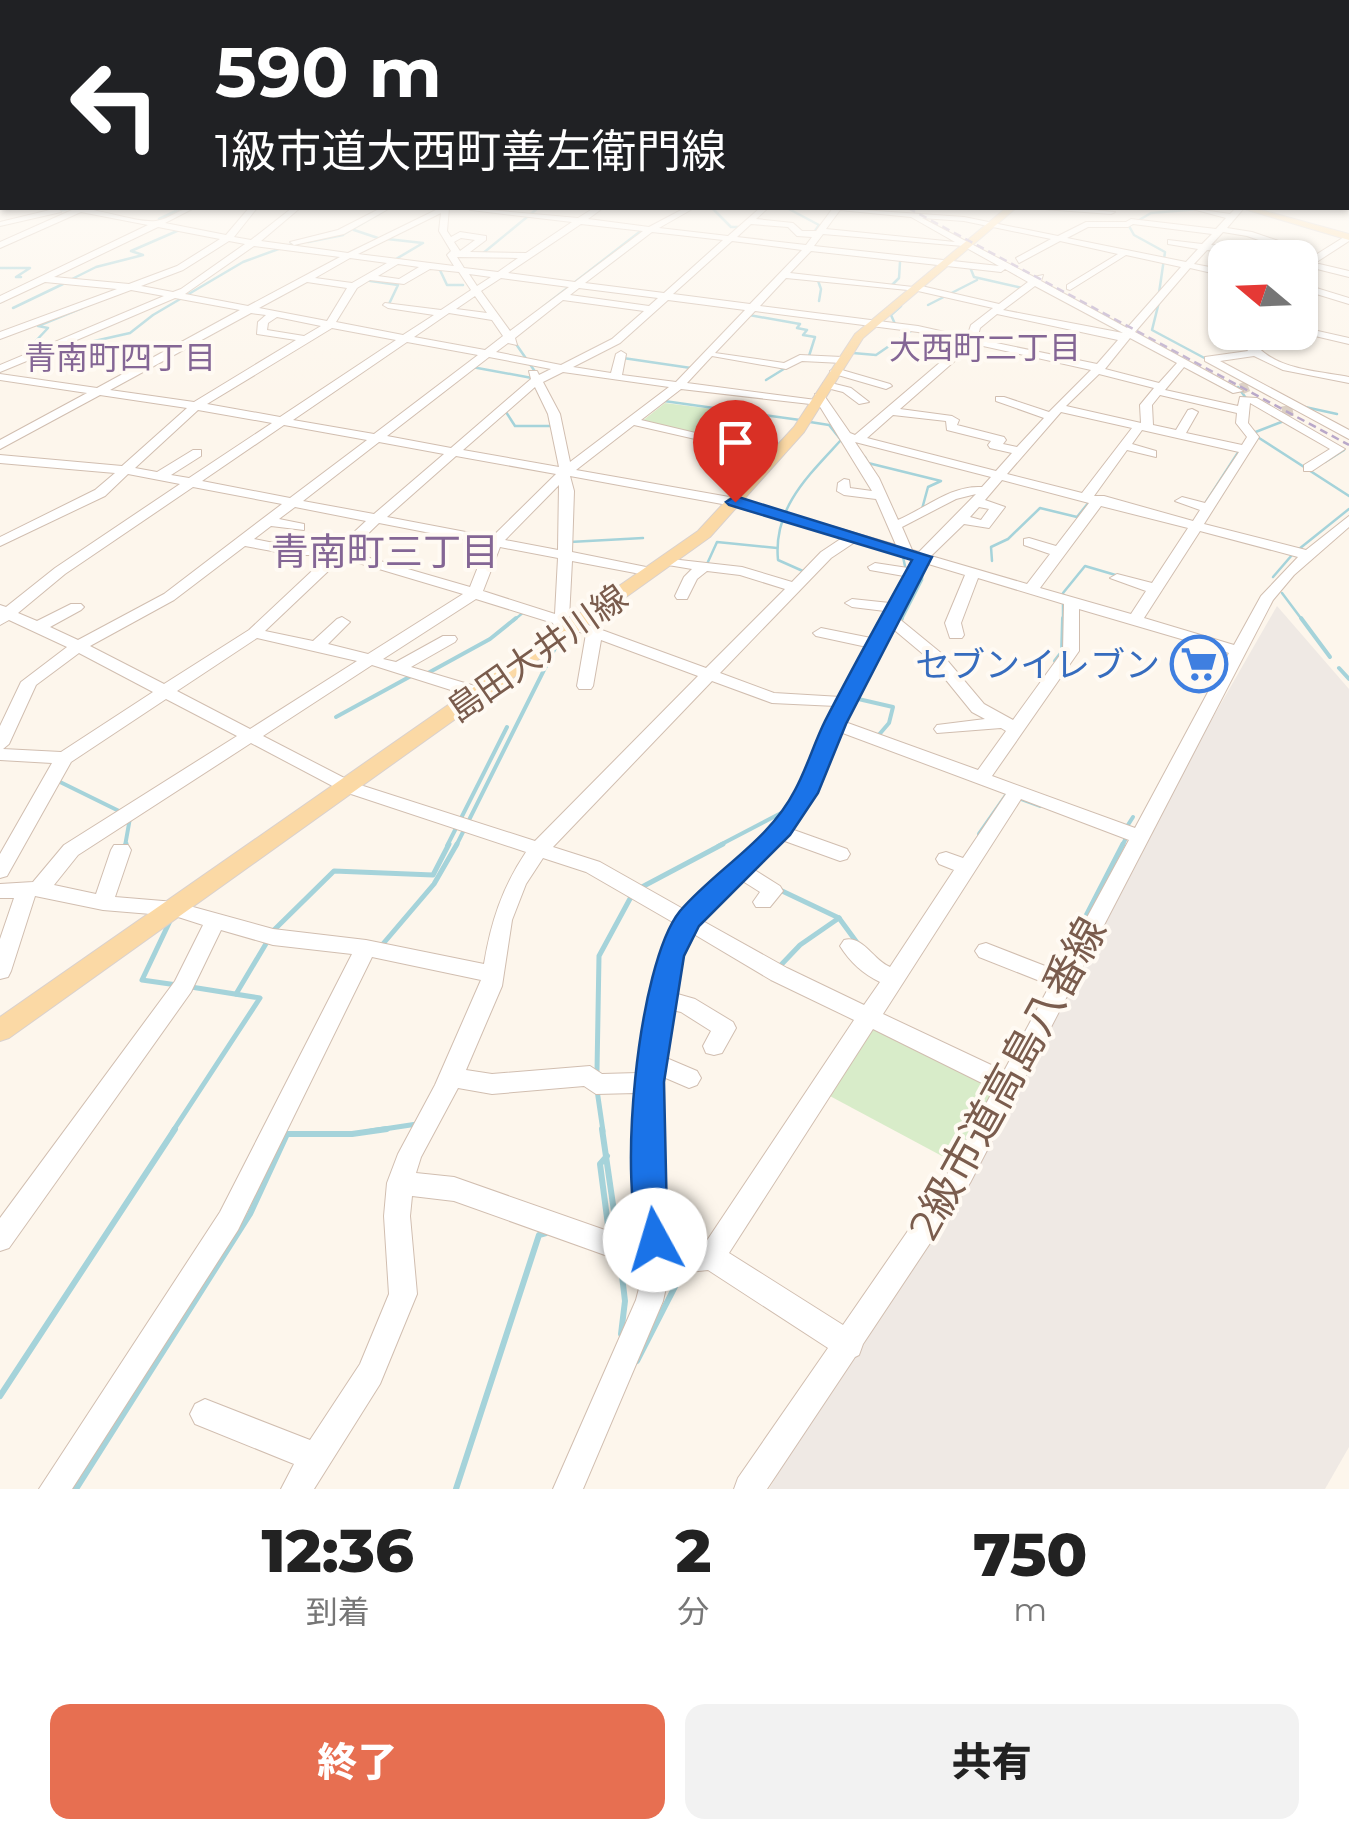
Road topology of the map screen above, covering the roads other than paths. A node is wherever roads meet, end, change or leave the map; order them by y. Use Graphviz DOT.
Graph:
graph roads {
  1 [pos="94,255"];
  2 [pos="198,255"];
  3 [pos="234,255"];
  4 [pos="349,255"];
  5 [pos="354,255"];
  6 [pos="453,255"];
  7 [pos="509,255"];
  8 [pos="615,255"];
  9 [pos="711,255"];
  10 [pos="802,255"];
  11 [pos="866,255"];
  12 [pos="954,255"];
  13 [pos="993,255"];
  14 [pos="1010,255"];
  15 [pos="1028,255"];
  16 [pos="1122,255"];
  17 [pos="1125,255"];
  18 [pos="1196,255"];
  19 [pos="526,256"];
  20 [pos="1020,260"];
  21 [pos="397,261"];
  22 [pos="946,263"];
  23 [pos="158,264"];
  24 [pos="429,265"];
  25 [pos="180,266"];
  26 [pos="1005,266"];
  27 [pos="1187,266"];
  28 [pos="1318,266"];
  29 [pos="458,269"];
  30 [pos="1208,270"];
  31 [pos="209,273"];
  32 [pos="1045,274"];
  33 [pos="1349,274"];
  34 [pos="782,275"];
  35 [pos="368,277"];
  36 [pos="306,279"];
  37 [pos="44,280"];
  38 [pos="501,280"];
  39 [pos="1033,280"];
  40 [pos="577,284"];
  41 [pos="353,286"];
  42 [pos="1070,287"];
  43 [pos="133,288"];
  44 [pos="915,289"];
  45 [pos="476,290"];
  46 [pos="1318,290"];
  47 [pos="666,296"];
  48 [pos="172,297"];
  49 [pos="561,297"];
  50 [pos="0,300"];
  51 [pos="1349,301"];
  52 [pos="388,305"];
  53 [pos="756,308"];
  54 [pos="652,309"];
  55 [pos="997,309"];
  56 [pos="248,310"];
  57 [pos="444,312"];
  58 [pos="274,316"];
  59 [pos="494,317"];
  60 [pos="842,319"];
  61 [pos="874,323"];
  62 [pos="328,326"];
  63 [pos="832,328"];
  64 [pos="1130,331"];
  65 [pos="1318,334"];
  66 [pos="508,337"];
  67 [pos="306,339"];
  68 [pos="403,339"];
  69 [pos="971,341"];
  70 [pos="1349,341"];
  71 [pos="66,342"];
  72 [pos="39,345"];
  73 [pos="1251,350"];
  74 [pos="92,353"];
  75 [pos="1252,353"];
  76 [pos="486,354"];
  77 [pos="621,354"];
  78 [pos="717,356"];
  79 [pos="526,362"];
  80 [pos="1183,362"];
  81 [pos="867,367"];
  82 [pos="562,368"];
  83 [pos="0,369"];
  84 [pos="1098,369"];
  85 [pos="0,377"];
  86 [pos="616,377"];
  87 [pos="830,379"];
  88 [pos="538,380"];
  89 [pos="1349,380"];
  90 [pos="683,386"];
  91 [pos="886,386"];
  92 [pos="1159,389"];
  93 [pos="99,391"];
  94 [pos="1244,393"];
  95 [pos="1000,399"];
  96 [pos="863,402"];
  97 [pos="196,406"];
  98 [pos="890,411"];
  99 [pos="1288,411"];
  100 [pos="1057,412"];
  101 [pos="1192,412"];
  102 [pos="1348,414"];
  103 [pos="281,421"];
  104 [pos="632,421"];
  105 [pos="1328,424"];
  106 [pos="1143,427"];
  107 [pos="1179,434"];
  108 [pos="1349,434"];
  109 [pos="853,437"];
  110 [pos="376,438"];
  111 [pos="0,446"];
  112 [pos="1125,446"];
  113 [pos="1246,450"];
  114 [pos="453,452"];
  115 [pos="1022,452"];
  116 [pos="197,453"];
  117 [pos="778,454"];
  118 [pos="1152,454"];
  119 [pos="0,460"];
  120 [pos="1308,468"];
  121 [pos="126,470"];
  122 [pos="565,472"];
  123 [pos="1002,474"];
  124 [pos="156,482"];
  125 [pos="192,482"];
  126 [pos="844,483"];
  127 [pos="882,496"];
  128 [pos="981,497"];
  129 [pos="1093,497"];
  130 [pos="1182,501"];
  131 [pos="292,502"];
  132 [pos="735,502"];
  133 [pos="1208,508"];
  134 [pos="766,510"];
  135 [pos="378,518"];
  136 [pos="962,519"];
  137 [pos="1349,520"];
  138 [pos="268,521"];
  139 [pos="756,522"];
  140 [pos="896,525"];
  141 [pos="1197,525"];
  142 [pos="300,527"];
  143 [pos="4,536"];
  144 [pos="855,536"];
  145 [pos="243,540"];
  146 [pos="495,542"];
  147 [pos="1029,542"];
  148 [pos="1058,552"];
  149 [pos="343,554"];
  150 [pos="914,554"];
  151 [pos="566,555"];
  152 [pos="1307,555"];
  153 [pos="659,566"];
  154 [pos="704,566"];
  155 [pos="875,568"];
  156 [pos="736,571"];
  157 [pos="973,572"];
  158 [pos="912,573"];
  159 [pos="1117,578"];
  160 [pos="730,588"];
  161 [pos="794,588"];
  162 [pos="1031,589"];
  163 [pos="1155,589"];
  164 [pos="476,593"];
  165 [pos="682,596"];
  166 [pos="1072,601"];
  167 [pos="852,603"];
  168 [pos="76,607"];
  169 [pos="2,614"];
  170 [pos="892,614"];
  171 [pos="1134,620"];
  172 [pos="342,622"];
  173 [pos="38,627"];
  174 [pos="572,629"];
  175 [pos="254,633"];
  176 [pos="821,633"];
  177 [pos="956,635"];
  178 [pos="449,639"];
  179 [pos="876,644"];
  180 [pos="78,646"];
  181 [pos="317,646"];
  182 [pos="1238,650"];
  183 [pos="372,661"];
  184 [pos="398,668"];
  185 [pos="714,677"];
  186 [pos="585,686"];
  187 [pos="166,691"];
  188 [pos="480,692"];
  189 [pos="846,702"];
  190 [pos="998,723"];
  191 [pos="835,724"];
  192 [pos="943,729"];
  193 [pos="1016,730"];
  194 [pos="250,736"];
  195 [pos="0,744"];
  196 [pos="0,754"];
  197 [pos="64,758"];
  198 [pos="982,777"];
  199 [pos="348,786"];
  200 [pos="1016,791"];
  201 [pos="779,832"];
  202 [pos="1140,837"];
  203 [pos="120,850"];
  204 [pos="544,852"];
  205 [pos="840,854"];
  206 [pos="946,859"];
  207 [pos="966,868"];
  208 [pos="740,870"];
  209 [pos="0,871"];
  210 [pos="33,890"];
  211 [pos="0,891"];
  212 [pos="763,902"];
  213 [pos="103,903"];
  214 [pos="175,909"];
  215 [pos="216,919"];
  216 [pos="688,920"];
  217 [pos="850,946"];
  218 [pos="366,948"];
  219 [pos="986,951"];
  220 [pos="0,971"];
  221 [pos="490,974"];
  222 [pos="894,978"];
  223 [pos="1064,982"];
  224 [pos="664,999"];
  225 [pos="866,1016"];
  226 [pos="0,1031"];
  227 [pos="714,1046"];
  228 [pos="650,1072"];
  229 [pos="451,1077"];
  230 [pos="690,1078"];
  231 [pos="1010,1085"];
  232 [pos="400,1184"];
  233 [pos="0,1239"];
  234 [pos="711,1257"];
  235 [pos="659,1262"];
  236 [pos="849,1345"];
  237 [pos="205,1414"];
  238 [pos="315,1458"];
  239 [pos="54,1489"];
  240 [pos="296,1489"];
  241 [pos="568,1489"];
  242 [pos="749,1489"];
  1 -- 37 [label="street"];
  2 -- 25 [label="street"];
  3 -- 31 [label="street"];
  4 -- 36 [label="street"];
  5 -- 21 [label="street"];
  6 -- 29 [label="street"];
  7 -- 19 [label="street"];
  8 -- 40 [label="street"];
  9 -- 47 [label="street"];
  10 -- 34 [label="street"];
  11 -- 22 [label="street"];
  12 -- 22 [label="main road, 島田大井川線"];
  13 -- 26 [label="street"];
  14 -- 20 [label="street"];
  15 -- 20 [label="street"];
  16 -- 42 [label="street"];
  17 -- 27 [label="street"];
  18 -- 27 [label="street"];
  19 -- 38 [label="street"];
  20 -- 32 [label="street"];
  21 -- 24 [label="street"];
  21 -- 35 [label="street"];
  22 -- 26 [label="street"];
  22 -- 44 [label="main road, 島田大井川線"];
  23 -- 25 [label="street"];
  24 -- 29 [label="street"];
  24 -- 35 [label="street"];
  25 -- 31 [label="street"];
  25 -- 43 [label="street"];
  26 -- 39 [label="street"];
  27 -- 30 [label="street"];
  27 -- 64 [label="street"];
  28 -- 33 [label="street"];
  29 -- 38 [label="street"];
  29 -- 45 [label="street"];
  31 -- 48 [label="street"];
  32 -- 39 [label="street"];
  32 -- 42 [label="street"];
  34 -- 44 [label="street"];
  34 -- 53 [label="street"];
  35 -- 41 [label="street"];
  36 -- 41 [label="street"];
  36 -- 56 [label="street"];
  37 -- 43 [label="street"];
  37 -- 50 [label="street"];
  38 -- 40 [label="street"];
  38 -- 45 [label="street"];
  39 -- 55 [label="street"];
  39 -- 64 [label="street"];
  40 -- 47 [label="street"];
  40 -- 49 [label="street"];
  41 -- 62 [label="street"];
  42 -- 64 [label="street"];
  43 -- 48 [label="street"];
  43 -- 72 [label="street"];
  44 -- 55 [label="street"];
  44 -- 61 [label="main road, 島田大井川線"];
  45 -- 57 [label="street"];
  45 -- 59 [label="street"];
  46 -- 51 [label="street"];
  47 -- 53 [label="street"];
  47 -- 54 [label="street"];
  48 -- 56 [label="street"];
  48 -- 71 [label="street"];
  49 -- 54 [label="street"];
  49 -- 66 [label="street"];
  52 -- 57 [label="street"];
  53 -- 60 [label="street"];
  53 -- 78 [label="street"];
  53 -- 90 [label="street"];
  54 -- 82 [label="street"];
  55 -- 64 [label="street"];
  55 -- 69 [label="street"];
  56 -- 58 [label="street"];
  56 -- 93 [label="street"];
  57 -- 59 [label="street"];
  57 -- 68 [label="street"];
  58 -- 62 [label="street"];
  58 -- 67 [label="street"];
  59 -- 66 [label="street"];
  60 -- 61 [label="street"];
  60 -- 63 [label="street"];
  61 -- 69 [label="street"];
  61 -- 87 [label="main road, 島田大井川線"];
  62 -- 67 [label="street"];
  62 -- 68 [label="street"];
  64 -- 80 [label="street"];
  64 -- 84 [label="street"];
  65 -- 70 [label="street"];
  66 -- 76 [label="street"];
  66 -- 79 [label="street"];
  67 -- 97 [label="street"];
  68 -- 76 [label="street"];
  68 -- 103 [label="street"];
  69 -- 84 [label="street"];
  69 -- 98 [label="street"];
  71 -- 72 [label="street"];
  71 -- 74 [label="street"];
  72 -- 83 [label="street"];
  73 -- 75 [label="street"];
  75 -- 89 [label="street"];
  75 -- 94 [label="street"];
  76 -- 79 [label="street"];
  76 -- 110 [label="street"];
  77 -- 86 [label="street"];
  78 -- 87 [label="street"];
  78 -- 90 [label="street"];
  79 -- 82 [label="street"];
  79 -- 88 [label="street"];
  80 -- 92 [label="street"];
  80 -- 94 [label="street"];
  81 -- 87 [label="street"];
  82 -- 86 [label="street"];
  82 -- 88 [label="street"];
  84 -- 92 [label="street"];
  84 -- 100 [label="street"];
  85 -- 93 [label="street"];
  86 -- 90 [label="street"];
  87 -- 90 [label="street"];
  87 -- 91 [label="street"];
  87 -- 96 [label="street"];
  87 -- 109 [label="street"];
  87 -- 117 [label="main road, 島田大井川線"];
  88 -- 114 [label="street"];
  88 -- 122 [label="street"];
  90 -- 104 [label="street"];
  92 -- 94 [label="street"];
  92 -- 106 [label="street"];
  93 -- 97 [label="street"];
  93 -- 111 [label="street"];
  94 -- 99 [label="street"];
  94 -- 99 [label="street"];
  94 -- 113 [label="street"];
  95 -- 100 [label="street"];
  97 -- 103 [label="street"];
  97 -- 121 [label="street"];
  98 -- 109 [label="street"];
  98 -- 115 [label="street"];
  99 -- 105 [label="street"];
  99 -- 120 [label="street"];
  100 -- 106 [label="street"];
  100 -- 115 [label="street"];
  101 -- 107 [label="street"];
  102 -- 105 [label="street"];
  103 -- 110 [label="street"];
  103 -- 125 [label="street"];
  104 -- 117 [label="street"];
  104 -- 122 [label="street"];
  105 -- 108 [label="street"];
  106 -- 107 [label="street"];
  106 -- 112 [label="street"];
  107 -- 113 [label="street"];
  109 -- 123 [label="street"];
  109 -- 127 [label="street"];
  110 -- 114 [label="street"];
  110 -- 131 [label="street"];
  112 -- 118 [label="street"];
  112 -- 129 [label="street"];
  113 -- 133 [label="street"];
  114 -- 122 [label="street"];
  114 -- 135 [label="street"];
  115 -- 123 [label="street"];
  116 -- 124 [label="street"];
  117 -- 132 [label="main road, 島田大井川線"];
  119 -- 121 [label="street"];
  121 -- 124 [label="street"];
  121 -- 143 [label="street"];
  122 -- 132 [label="street"];
  122 -- 146 [label="street"];
  122 -- 151 [label="street"];
  123 -- 128 [label="street"];
  123 -- 129 [label="street"];
  124 -- 125 [label="street"];
  125 -- 131 [label="street"];
  125 -- 169 [label="street"];
  126 -- 127 [label="street"];
  127 -- 140 [label="street"];
  128 -- 136 [label="street"];
  128 -- 136 [label="street"];
  128 -- 140 [label="street"];
  129 -- 141 [label="street"];
  129 -- 148 [label="street"];
  130 -- 133 [label="street"];
  131 -- 135 [label="street"];
  131 -- 138 [label="street"];
  132 -- 134 [label="street"];
  132 -- 153 [label="main road, 島田大井川線"];
  133 -- 141 [label="street"];
  134 -- 139 [label="street"];
  134 -- 144 [label="street"];
  135 -- 146 [label="street"];
  135 -- 149 [label="street"];
  136 -- 150 [label="street"];
  137 -- 152 [label="street, 2級市道高島八番線"];
  138 -- 142 [label="street"];
  138 -- 145 [label="street"];
  140 -- 150 [label="street"];
  141 -- 152 [label="street"];
  141 -- 163 [label="street"];
  144 -- 150 [label="street"];
  144 -- 161 [label="street"];
  145 -- 149 [label="street"];
  145 -- 180 [label="street"];
  146 -- 151 [label="street"];
  146 -- 164 [label="street"];
  147 -- 148 [label="street"];
  148 -- 162 [label="street"];
  149 -- 164 [label="street"];
  149 -- 175 [label="street"];
  150 -- 157 [label="street"];
  150 -- 158 [label="street"];
  151 -- 153 [label="street"];
  151 -- 174 [label="street"];
  152 -- 182 [label="street, 2級市道高島八番線"];
  153 -- 154 [label="street"];
  153 -- 174 [label="main road, 島田大井川線"];
  154 -- 156 [label="street"];
  154 -- 165 [label="street"];
  155 -- 158 [label="street"];
  156 -- 160 [label="street"];
  156 -- 161 [label="street"];
  157 -- 162 [label="street"];
  157 -- 177 [label="street"];
  158 -- 170 [label="street"];
  159 -- 163 [label="street"];
  161 -- 185 [label="street"];
  162 -- 166 [label="street"];
  163 -- 171 [label="street"];
  164 -- 174 [label="street"];
  164 -- 183 [label="street"];
  166 -- 171 [label="street"];
  166 -- 193 [label="street"];
  167 -- 170 [label="street"];
  168 -- 173 [label="street"];
  169 -- 173 [label="street"];
  170 -- 179 [label="street"];
  170 -- 190 [label="street"];
  171 -- 182 [label="street"];
  172 -- 181 [label="street"];
  173 -- 180 [label="street"];
  174 -- 185 [label="street"];
  174 -- 186 [label="street"];
  174 -- 188 [label="main road, 島田大井川線"];
  175 -- 181 [label="street"];
  175 -- 187 [label="street"];
  176 -- 179 [label="street"];
  178 -- 184 [label="street"];
  179 -- 189 [label="street"];
  180 -- 187 [label="street"];
  180 -- 195 [label="street"];
  181 -- 183 [label="street"];
  182 -- 202 [label="street, 2級市道高島八番線"];
  183 -- 184 [label="street"];
  183 -- 194 [label="street"];
  184 -- 188 [label="street"];
  185 -- 189 [label="street"];
  185 -- 204 [label="street"];
  187 -- 194 [label="street"];
  187 -- 197 [label="street"];
  188 -- 199 [label="main road, 島田大井川線"];
  189 -- 191 [label="street"];
  190 -- 192 [label="street"];
  190 -- 193 [label="street"];
  191 -- 198 [label="street"];
  191 -- 201 [label="street"];
  193 -- 198 [label="street"];
  194 -- 199 [label="street"];
  194 -- 210 [label="street"];
  196 -- 197 [label="street"];
  197 -- 209 [label="street"];
  198 -- 200 [label="street"];
  199 -- 204 [label="street"];
  199 -- 214 [label="main road, 島田大井川線"];
  200 -- 202 [label="street"];
  200 -- 207 [label="street"];
  201 -- 205 [label="street"];
  201 -- 208 [label="street"];
  202 -- 223 [label="street, 2級市道高島八番線"];
  203 -- 213 [label="street"];
  204 -- 216 [label="street"];
  204 -- 221 [label="street"];
  206 -- 207 [label="street"];
  207 -- 222 [label="street"];
  208 -- 212 [label="street"];
  208 -- 216 [label="street"];
  210 -- 211 [label="street"];
  210 -- 213 [label="street"];
  210 -- 220 [label="street"];
  213 -- 214 [label="street"];
  214 -- 215 [label="street"];
  214 -- 226 [label="main road, 島田大井川線"];
  215 -- 218 [label="street"];
  215 -- 233 [label="street"];
  216 -- 224 [label="street"];
  216 -- 225 [label="street"];
  217 -- 222 [label="street"];
  218 -- 221 [label="street"];
  218 -- 239 [label="street"];
  219 -- 223 [label="street"];
  221 -- 229 [label="street"];
  222 -- 225 [label="street"];
  223 -- 231 [label="street, 2級市道高島八番線"];
  224 -- 227 [label="street"];
  224 -- 228 [label="street"];
  225 -- 231 [label="street"];
  225 -- 234 [label="street"];
  228 -- 229 [label="street"];
  228 -- 230 [label="street"];
  228 -- 235 [label="street"];
  229 -- 232 [label="street"];
  231 -- 236 [label="street, 2級市道高島八番線"];
  232 -- 235 [label="street"];
  232 -- 238 [label="street"];
  234 -- 235 [label="street"];
  234 -- 236 [label="street"];
  235 -- 241 [label="street"];
  236 -- 242 [label="street, 2級市道高島八番線"];
  237 -- 238 [label="street"];
  238 -- 240 [label="street"];
}
